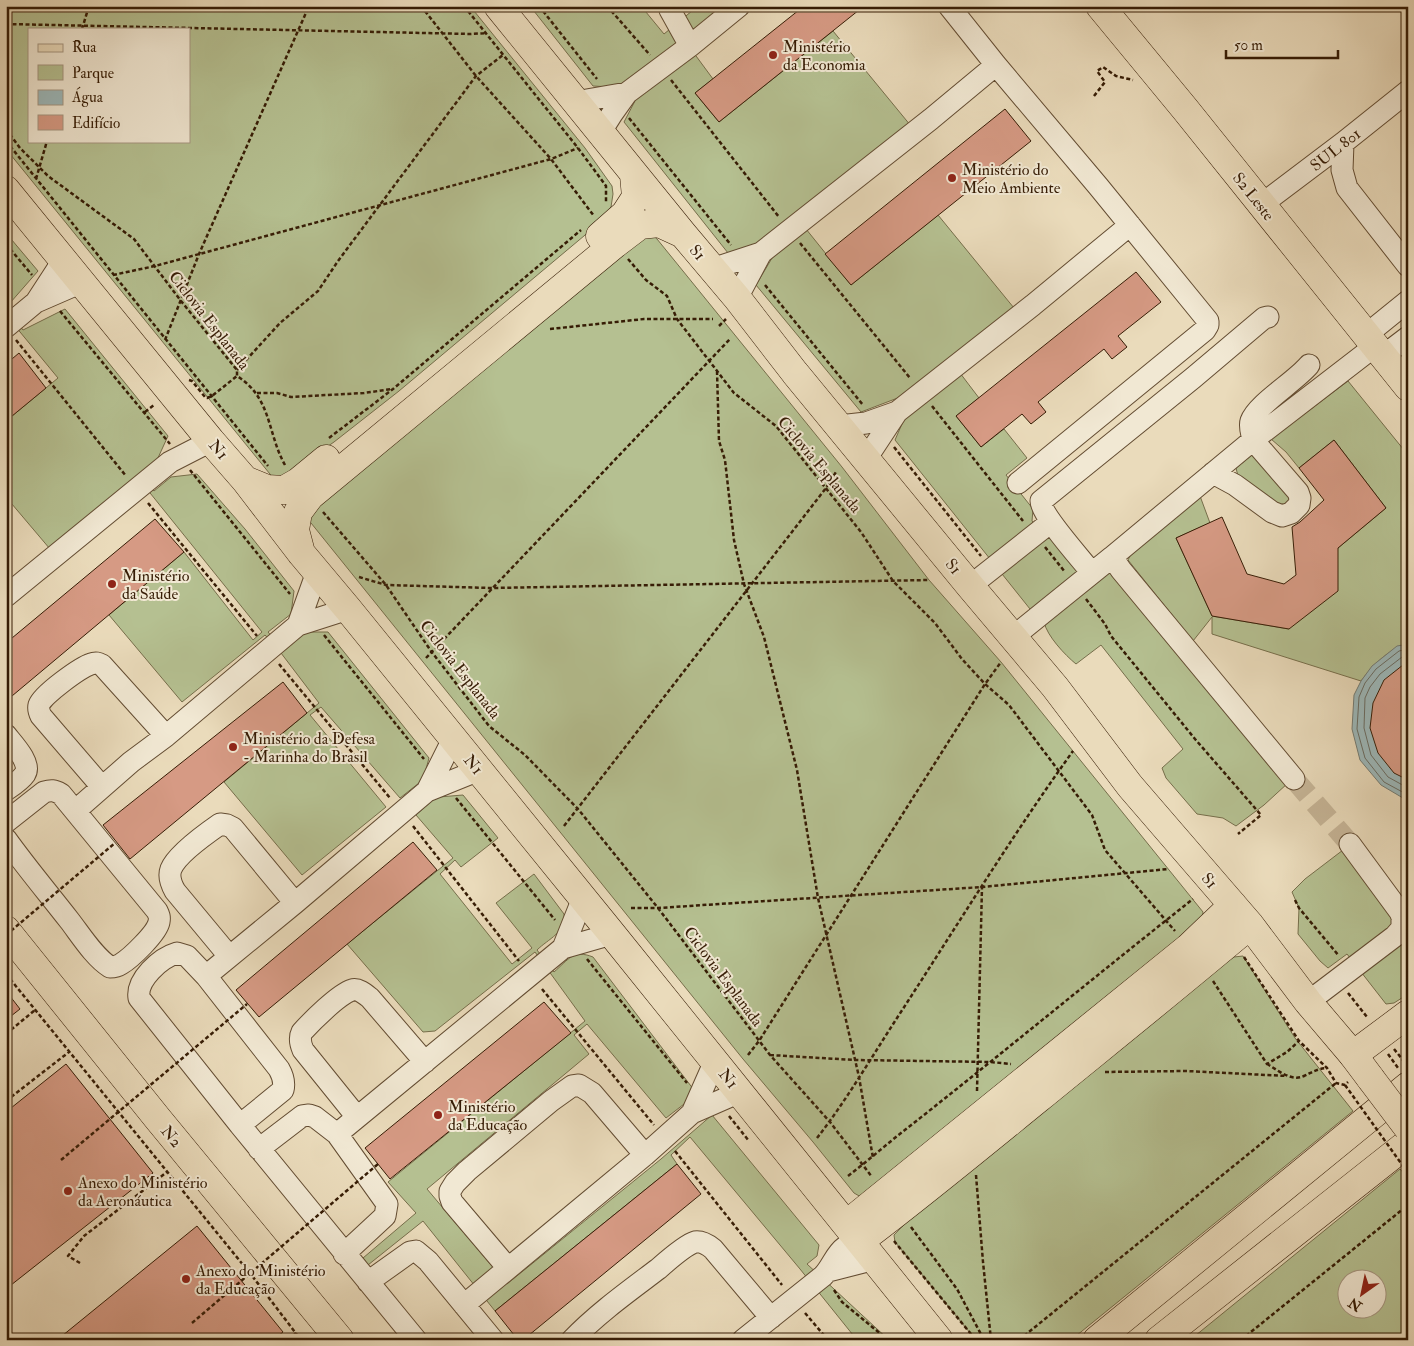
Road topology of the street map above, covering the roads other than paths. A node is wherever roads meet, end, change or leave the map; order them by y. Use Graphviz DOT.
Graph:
graph roads {
  1 [pos="498,6"];
  2 [pos="739,6"];
  3 [pos="949,6"];
  4 [pos="1100,6"];
  5 [pos="670,10"];
  6 [pos="690,46"];
  7 [pos="996,65"];
  8 [pos="1408,92"];
  9 [pos="627,93"];
  10 [pos="575,102"];
  11 [pos="600,133"];
  12 [pos="1343,143"];
  13 [pos="634,175"];
  14 [pos="6,190"];
  15 [pos="1262,205"];
  16 [pos="604,223"];
  17 [pos="1130,225"];
  18 [pos="683,234"];
  19 [pos="761,253"];
  20 [pos="64,260"];
  21 [pos="1408,266"];
  22 [pos="712,268"];
  23 [pos="82,282"];
  24 [pos="43,296"];
  25 [pos="737,298"];
  26 [pos="1408,301"];
  27 [pos="1268,317"];
  28 [pos="6,327"];
  29 [pos="1408,337"];
  30 [pos="1375,346"];
  31 [pos="1308,365"];
  32 [pos="1408,387"];
  33 [pos="897,412"];
  34 [pos="839,426"];
  35 [pos="204,431"];
  36 [pos="1253,440"];
  37 [pos="866,459"];
  38 [pos="1213,473"];
  39 [pos="245,480"];
  40 [pos="1018,483"];
  41 [pos="304,489"];
  42 [pos="1051,522"];
  43 [pos="1112,557"];
  44 [pos="309,562"];
  45 [pos="1092,573"];
  46 [pos="970,586"];
  47 [pos="6,596"];
  48 [pos="348,609"];
  49 [pos="304,618"];
  50 [pos="1013,637"];
  51 [pos="6,735"];
  52 [pos="166,736"];
  53 [pos="453,739"];
  54 [pos="479,770"];
  55 [pos="1294,779"];
  56 [pos="436,783"];
  57 [pos="102,787"];
  58 [pos="6,790"];
  59 [pos="75,811"];
  60 [pos="6,822"];
  61 [pos="6,839"];
  62 [pos="1350,844"];
  63 [pos="583,898"];
  64 [pos="295,903"];
  65 [pos="1241,915"];
  66 [pos="6,930"];
  67 [pos="612,934"];
  68 [pos="569,943"];
  69 [pos="230,956"];
  70 [pos="206,976"];
  71 [pos="1308,1002"];
  72 [pos="1408,1014"];
  73 [pos="1353,1055"];
  74 [pos="715,1061"];
  75 [pos="425,1062"];
  76 [pos="1405,1080"];
  77 [pos="712,1101"];
  78 [pos="357,1117"];
  79 [pos="240,1125"];
  80 [pos="1408,1128"];
  81 [pos="337,1134"];
  82 [pos="1408,1143"];
  83 [pos="259,1149"];
  84 [pos="645,1155"];
  85 [pos="861,1242"];
  86 [pos="344,1254"];
  87 [pos="508,1268"];
  88 [pos="368,1282"];
  89 [pos="464,1305"];
  90 [pos="771,1318"];
  91 [pos="335,1338"];
  92 [pos="935,1338"];
  93 [pos="416,1340"];
  94 [pos="493,1340"];
  95 [pos="572,1340"];
  96 [pos="743,1340"];
  97 [pos="1097,1340"];
  98 [pos="1159,1340"];
  1 -- 10 [label="main road, S1"];
  2 -- 6 [label="street"];
  3 -- 7 [label="street"];
  4 -- 15 [label="main road, S2 Leste"];
  5 -- 6 [label="street"];
  6 -- 9 [label="street"];
  7 -- 17 [label="street"];
  7 -- 19 [label="street"];
  8 -- 12 [label="street, SUL 801"];
  9 -- 10 [label="street"];
  9 -- 11 [label="street"];
  10 -- 11 [label="main road, S1"];
  11 -- 13 [label="main road, S1"];
  12 -- 15 [label="street, SUL 801"];
  12 -- 21 [label="street"];
  13 -- 16 [label="main road"];
  13 -- 18 [label="main road, S1"];
  14 -- 20 [label="main road, N1"];
  15 -- 30 [label="main road, S2 Leste"];
  16 -- 18 [label="main road"];
  16 -- 41 [label="main road"];
  17 -- 33 [label="street"];
  17 -- 40 [label="street"];
  18 -- 22 [label="main road, S1"];
  19 -- 22 [label="street"];
  19 -- 25 [label="street"];
  20 -- 23 [label="main road, N1"];
  20 -- 24 [label="street"];
  22 -- 25 [label="main road, S1"];
  23 -- 24 [label="street"];
  23 -- 35 [label="main road, N1"];
  24 -- 28 [label="street"];
  25 -- 34 [label="main road, S1"];
  26 -- 30 [label="street"];
  27 -- 42 [label="street"];
  29 -- 30 [label="street"];
  30 -- 32 [label="main road, S2 Leste"];
  30 -- 36 [label="street"];
  31 -- 36 [label="street"];
  33 -- 34 [label="street"];
  33 -- 37 [label="street"];
  34 -- 37 [label="main road, S1"];
  35 -- 39 [label="main road, N1"];
  35 -- 47 [label="street"];
  36 -- 38 [label="street"];
  36 -- 38 [label="street"];
  37 -- 46 [label="main road, S1"];
  38 -- 43 [label="street"];
  39 -- 41 [label="main road"];
  39 -- 44 [label="main road, N1"];
  41 -- 44 [label="main road"];
  42 -- 45 [label="street"];
  42 -- 46 [label="street"];
  43 -- 45 [label="street"];
  43 -- 55 [label="street"];
  44 -- 48 [label="main road, N1"];
  44 -- 49 [label="street"];
  45 -- 50 [label="street"];
  46 -- 50 [label="main road, S1"];
  48 -- 49 [label="street"];
  48 -- 53 [label="main road, N1"];
  49 -- 52 [label="street"];
  50 -- 65 [label="main road, S1"];
  51 -- 58 [label="street"];
  52 -- 57 [label="street"];
  52 -- 57 [label="street"];
  53 -- 54 [label="main road, N1"];
  53 -- 56 [label="street"];
  54 -- 56 [label="street"];
  54 -- 63 [label="main road, N1"];
  56 -- 64 [label="street"];
  57 -- 59 [label="street"];
  59 -- 60 [label="street"];
  59 -- 61 [label="street"];
  62 -- 71 [label="street"];
  63 -- 67 [label="main road, N1"];
  63 -- 68 [label="street"];
  64 -- 69 [label="street"];
  64 -- 69 [label="street"];
  65 -- 71 [label="main road, S1"];
  65 -- 85 [label="main road"];
  66 -- 91 [label="main road, N2"];
  67 -- 68 [label="street"];
  67 -- 74 [label="main road, N1"];
  68 -- 75 [label="street"];
  69 -- 70 [label="street"];
  70 -- 79 [label="street"];
  70 -- 79 [label="street"];
  71 -- 73 [label="main road, S1"];
  72 -- 73 [label="main road"];
  73 -- 80 [label="main road, S1, bridge"];
  74 -- 77 [label="main road, N1"];
  74 -- 77 [label="street"];
  75 -- 78 [label="street"];
  75 -- 78 [label="street"];
  76 -- 97 [label="main road"];
  77 -- 84 [label="street"];
  77 -- 85 [label="main road, N1"];
  78 -- 81 [label="street"];
  79 -- 83 [label="street"];
  81 -- 83 [label="street"];
  81 -- 86 [label="street"];
  82 -- 98 [label="main road"];
  83 -- 86 [label="street"];
  84 -- 87 [label="street"];
  84 -- 87 [label="street"];
  85 -- 90 [label="street"];
  85 -- 92 [label="main road, N1"];
  86 -- 88 [label="street"];
  87 -- 89 [label="street"];
  88 -- 89 [label="street"];
  88 -- 93 [label="street"];
  89 -- 94 [label="street"];
  90 -- 95 [label="street"];
  90 -- 96 [label="street"];
}
